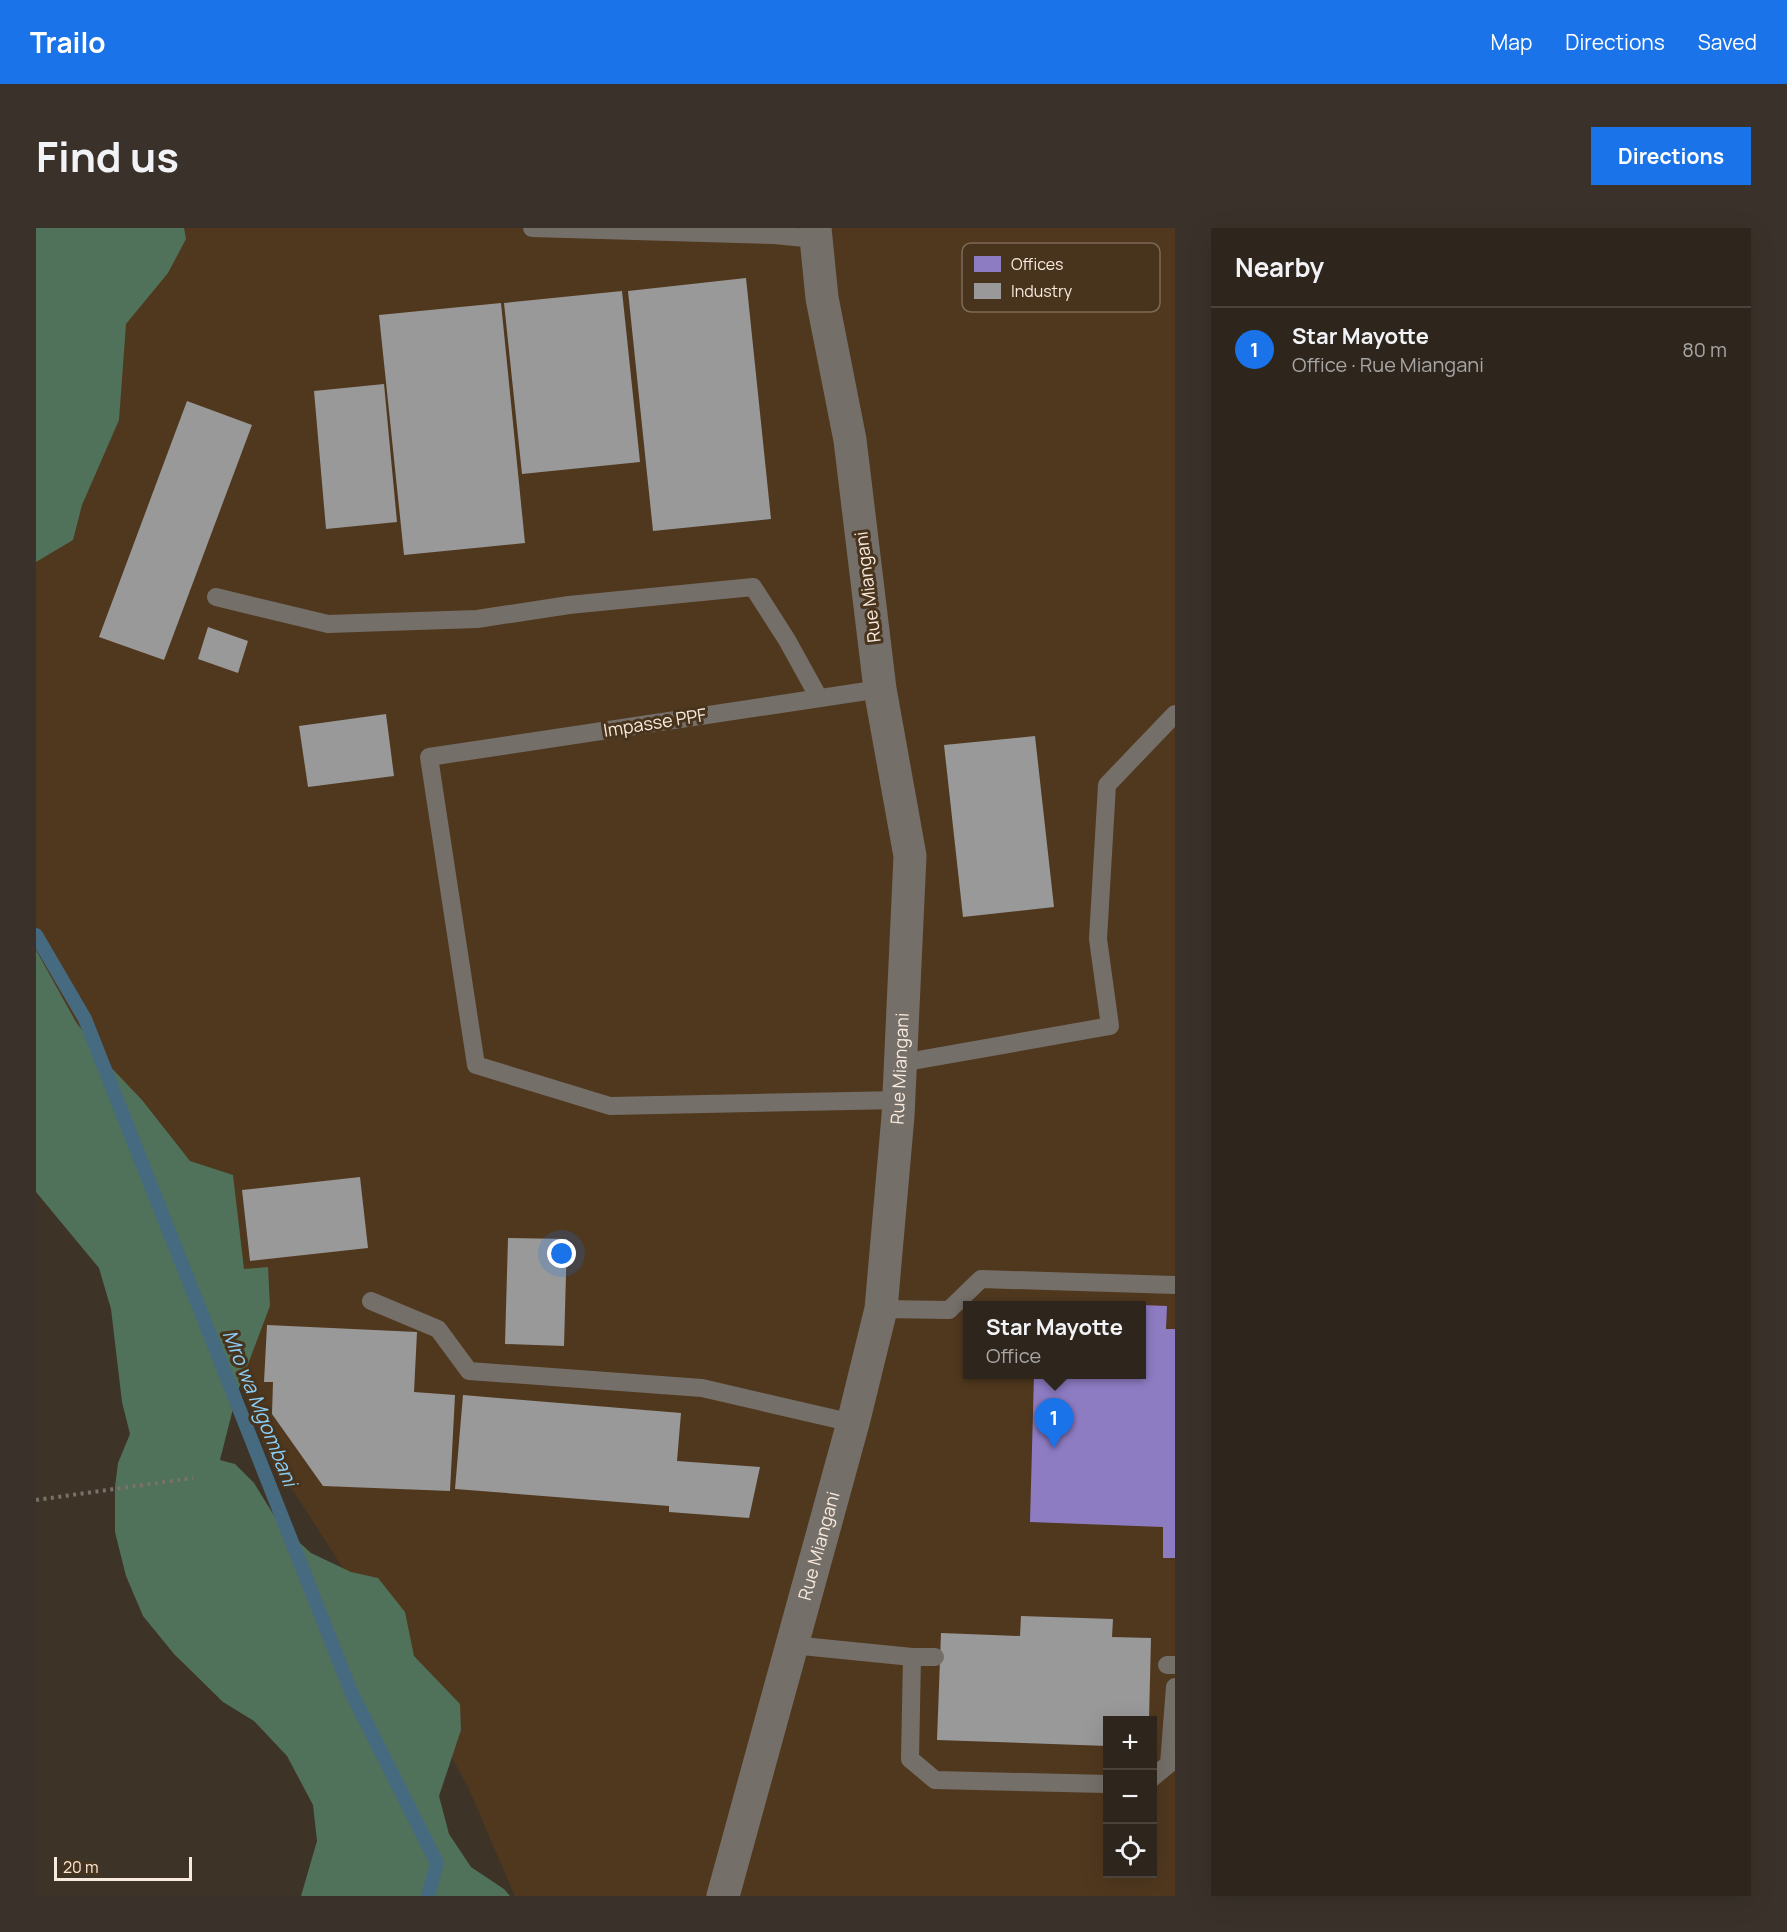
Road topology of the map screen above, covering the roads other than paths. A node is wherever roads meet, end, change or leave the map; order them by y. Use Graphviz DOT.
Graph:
graph roads {
  1 [pos="532,228"];
  2 [pos="816,233"];
  3 [pos="216,597"];
  4 [pos="880,689"];
  5 [pos="819,698"];
  6 [pos="1175,714"];
  7 [pos="901,1063"];
  8 [pos="899,1100"];
  9 [pos="1175,1286"];
  10 [pos="371,1301"];
  11 [pos="881,1309"];
  12 [pos="853,1423"];
  13 [pos="792,1645"];
  14 [pos="935,1657"];
  15 [pos="912,1658"];
  16 [pos="1175,1686"];
  17 [pos="1157,1774"];
  18 [pos="1103,1784"];
  19 [pos="723,1896"];
  1 -- 2 [label="lane"];
  2 -- 4 [label="street, Rue Miangani"];
  3 -- 5 [label="lane"];
  4 -- 5 [label="lane, Impasse PPF"];
  4 -- 7 [label="street, Rue Miangani"];
  5 -- 8 [label="lane, Impasse PPF"];
  6 -- 7 [label="lane"];
  7 -- 8 [label="street, Rue Miangani"];
  8 -- 11 [label="street, Rue Miangani"];
  9 -- 11 [label="lane"];
  10 -- 12 [label="lane"];
  11 -- 12 [label="street, Rue Miangani"];
  12 -- 13 [label="street, Rue Miangani"];
  13 -- 15 [label="lane"];
  13 -- 19 [label="street, Rue Miangani"];
  14 -- 15 [label="lane"];
  15 -- 18 [label="lane"];
  16 -- 17 [label="lane"];
}
